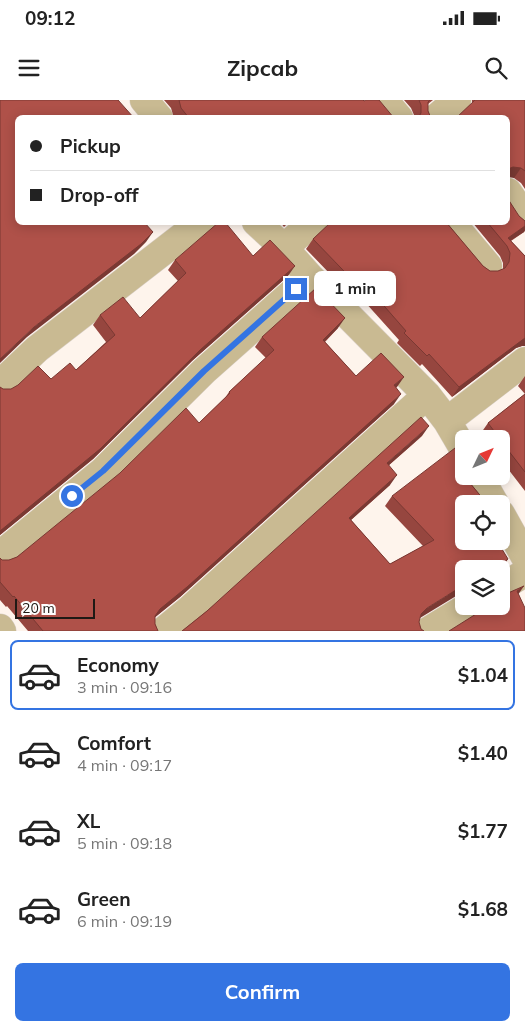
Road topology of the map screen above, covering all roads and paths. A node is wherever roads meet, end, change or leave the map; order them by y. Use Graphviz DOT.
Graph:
graph roads {
  1 [pos="144,100"];
  2 [pos="384,100"];
  3 [pos="156,115"];
  4 [pos="396,115"];
  5 [pos="510,195"];
  6 [pos="525,216"];
  7 [pos="197,225"];
  8 [pos="259,225"];
  9 [pos="310,225"];
  10 [pos="454,225"];
  11 [pos="284,248"];
  12 [pos="488,266"];
  13 [pos="310,277"];
  14 [pos="525,361"];
  15 [pos="0,384"];
  16 [pos="427,396"];
  17 [pos="447,421"];
  18 [pos="455,435"];
  19 [pos="510,527"];
  20 [pos="522,544"];
  21 [pos="0,555"];
  22 [pos="525,573"];
  23 [pos="510,582"];
  24 [pos="455,615"];
  25 [pos="0,628"];
  26 [pos="2,631"];
  27 [pos="163,631"];
  28 [pos="428,631"];
  1 -- 3 [label="street"];
  2 -- 4 [label="street"];
  5 -- 6 [label="street"];
  7 -- 15 [label="street"];
  8 -- 11 [label="street"];
  9 -- 11 [label="street"];
  10 -- 12 [label="street"];
  11 -- 13 [label="street"];
  13 -- 16 [label="street"];
  13 -- 21 [label="street"];
  14 -- 17 [label="street"];
  16 -- 17 [label="street"];
  16 -- 27 [label="street"];
  17 -- 18 [label="street"];
  19 -- 20 [label="street"];
  22 -- 23 [label="street"];
  24 -- 28 [label="street"];
  25 -- 26 [label="street"];
}
